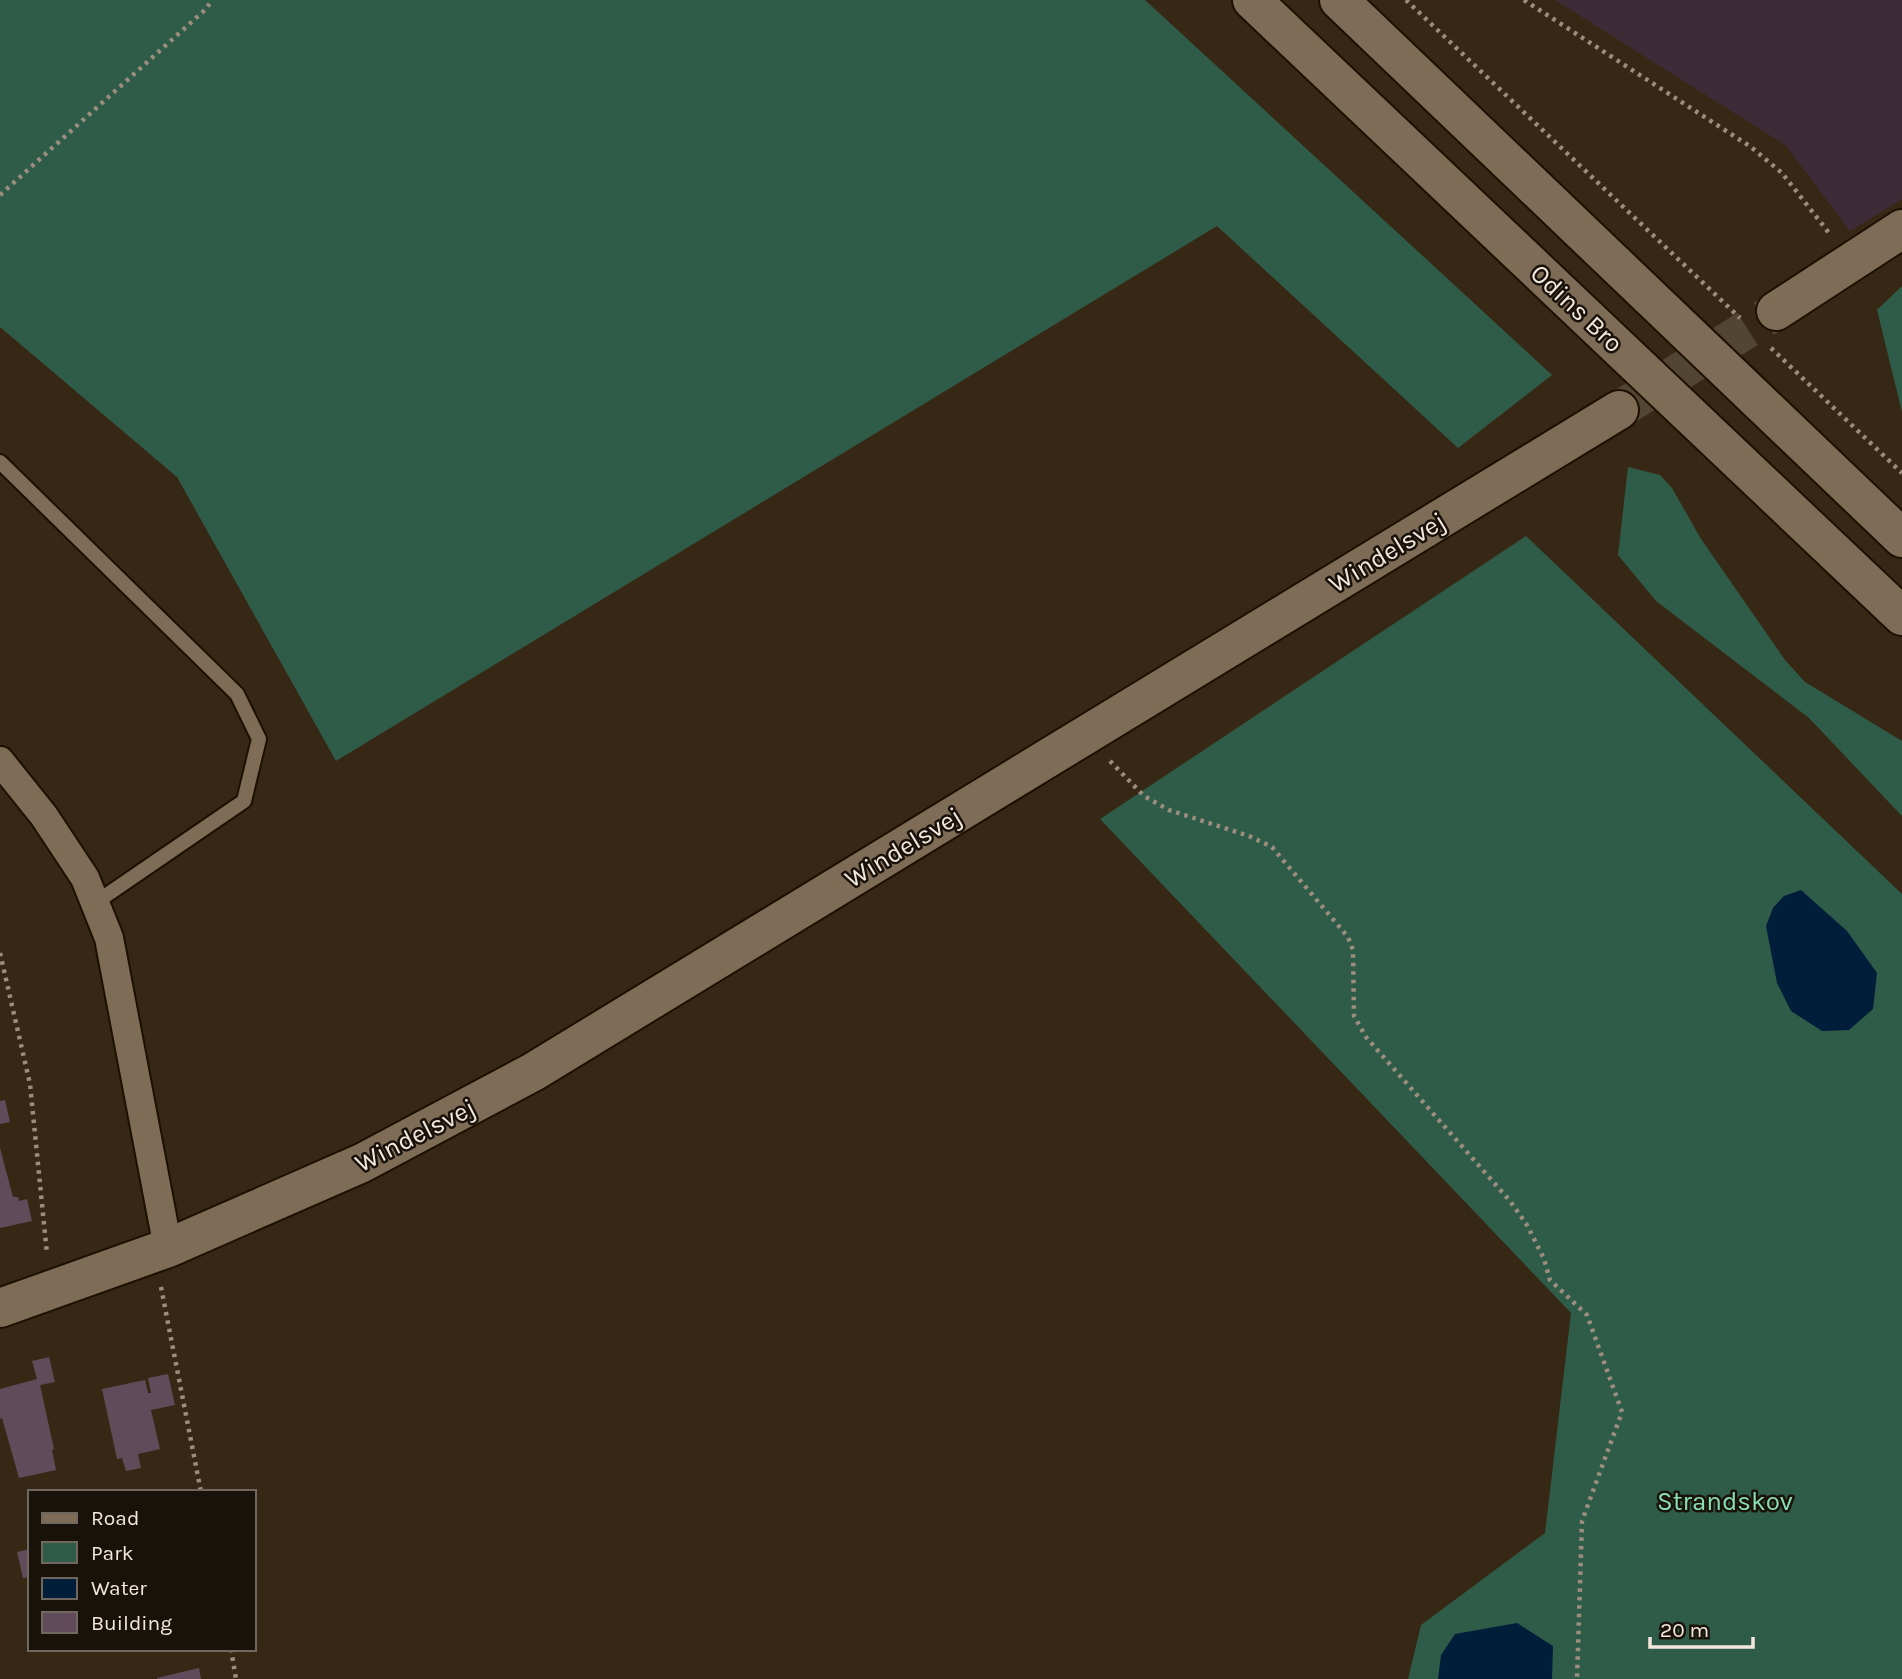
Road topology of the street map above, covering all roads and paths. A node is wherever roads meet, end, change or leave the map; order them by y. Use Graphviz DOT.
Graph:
graph roads {
  1 [pos="212,0"];
  2 [pos="1252,0"];
  3 [pos="1339,0"];
  4 [pos="1406,0"];
  5 [pos="1524,0"];
  6 [pos="0,195"];
  7 [pos="1902,229"];
  8 [pos="1851,261"];
  9 [pos="1762,325"];
  10 [pos="1619,410"];
  11 [pos="0,463"];
  12 [pos="1902,473"];
  13 [pos="1902,538"];
  14 [pos="1902,616"];
  15 [pos="1087,734"];
  16 [pos="0,761"];
  17 [pos="95,903"];
  18 [pos="0,953"];
  19 [pos="161,1250"];
  20 [pos="51,1290"];
  21 [pos="0,1308"];
  22 [pos="201,1490"];
  23 [pos="231,1651"];
  24 [pos="236,1679"];
  25 [pos="1577,1679"];
  1 -- 6 [label="path"];
  2 -- 14 [label="street, Odins Bro"];
  3 -- 13 [label="street"];
  4 -- 9 [label="path"];
  5 -- 8 [label="path"];
  7 -- 8 [label="street"];
  8 -- 9 [label="street"];
  9 -- 12 [label="path"];
  10 -- 15 [label="street, Windelsvej"];
  11 -- 17 [label="lane"];
  15 -- 19 [label="street, Windelsvej"];
  15 -- 25 [label="path"];
  16 -- 17 [label="street"];
  17 -- 19 [label="street"];
  18 -- 20 [label="path"];
  19 -- 20 [label="street, Windelsvej"];
  19 -- 22 [label="path"];
  20 -- 21 [label="street, Windelsvej"];
  23 -- 24 [label="path"];
}
